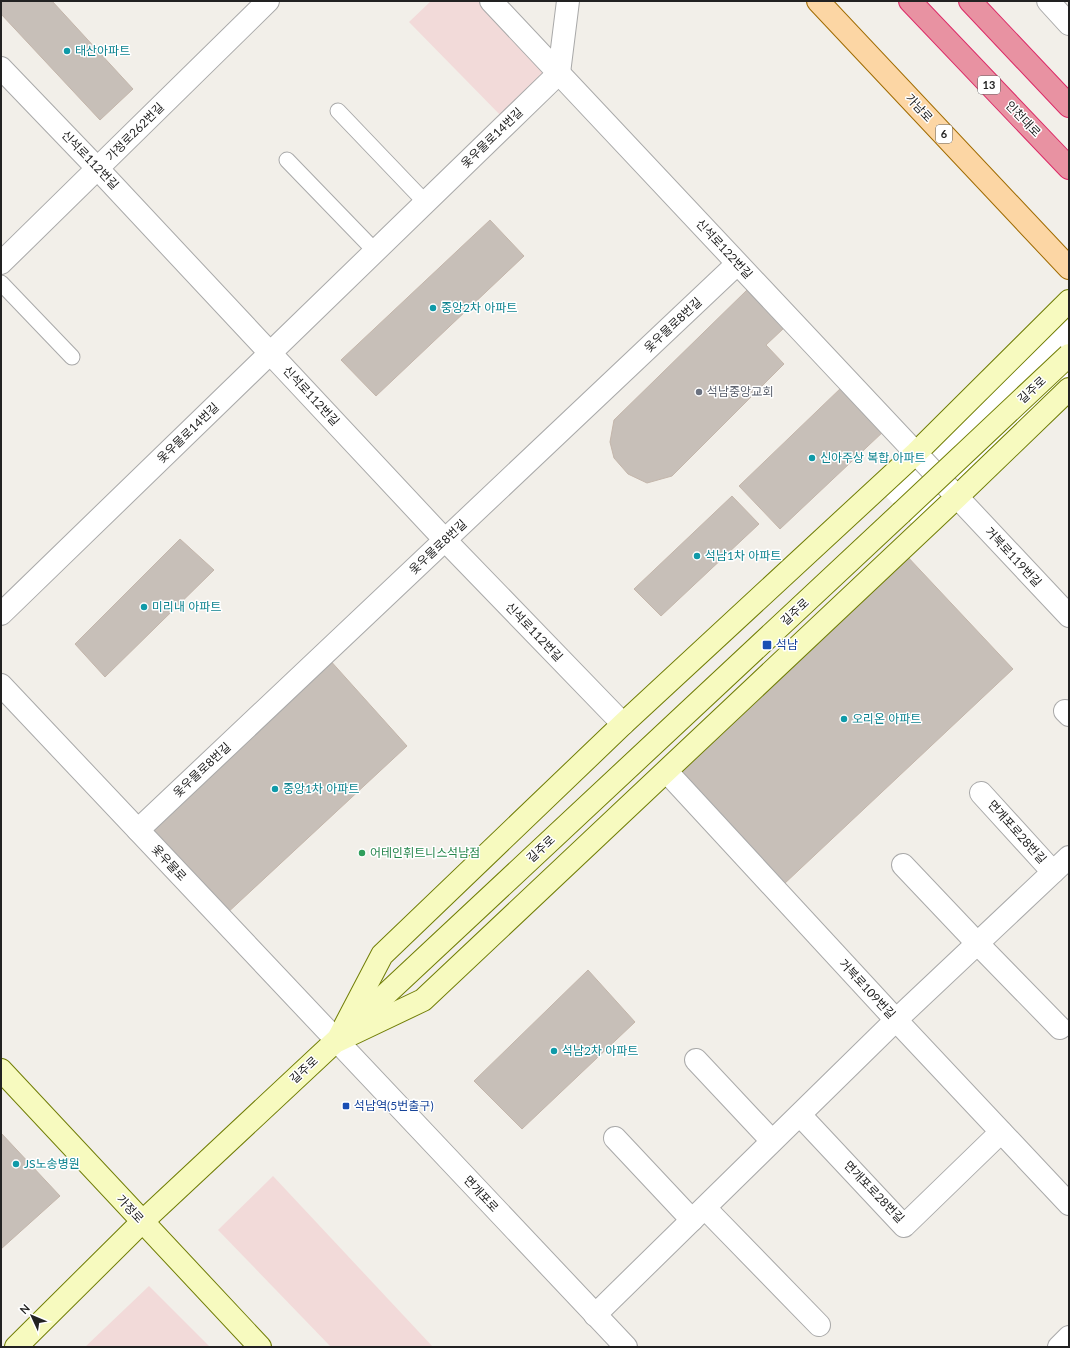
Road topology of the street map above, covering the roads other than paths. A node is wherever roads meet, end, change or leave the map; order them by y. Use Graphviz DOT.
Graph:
graph roads {
  1 [pos="268,1"];
  2 [pos="491,1"];
  3 [pos="568,1"];
  4 [pos="818,1"];
  5 [pos="910,1"];
  6 [pos="970,1"];
  7 [pos="1048,1"];
  8 [pos="1069,24"];
  9 [pos="1,68"];
  10 [pos="560,72"];
  11 [pos="1069,106"];
  12 [pos="338,111"];
  13 [pos="287,160"];
  14 [pos="1069,168"];
  15 [pos="98,169"];
  16 [pos="425,202"];
  17 [pos="375,251"];
  18 [pos="1,263"];
  19 [pos="737,264"];
  20 [pos="1069,268"];
  21 [pos="1,283"];
  22 [pos="1069,301"];
  23 [pos="270,353"];
  24 [pos="1069,355"];
  25 [pos="72,358"];
  26 [pos="1069,389"];
  27 [pos="916,454"];
  28 [pos="957,497"];
  29 [pos="446,540"];
  30 [pos="1,614"];
  31 [pos="1069,616"];
  32 [pos="1,685"];
  33 [pos="623,724"];
  34 [pos="667,772"];
  35 [pos="981,793"];
  36 [pos="138,830"];
  37 [pos="1069,857"];
  38 [pos="903,865"];
  39 [pos="1053,872"];
  40 [pos="977,944"];
  41 [pos="896,1020"];
  42 [pos="1060,1028"];
  43 [pos="336,1041"];
  44 [pos="696,1060"];
  45 [pos="1,1070"];
  46 [pos="800,1115"];
  47 [pos="1002,1132"];
  48 [pos="615,1138"];
  49 [pos="772,1141"];
  50 [pos="1069,1204"];
  51 [pos="698,1214"];
  52 [pos="142,1222"];
  53 [pos="595,1315"];
  54 [pos="819,1325"];
  55 [pos="1069,1337"];
  56 [pos="16,1347"];
  57 [pos="260,1347"];
  58 [pos="626,1347"];
  59 [pos="1059,1347"];
  1 -- 15 [label="street, 가정로262번길"];
  2 -- 10 [label="street, 신석로122번길"];
  3 -- 10 [label="street"];
  4 -- 20 [label="main road, 가남로 / 6"];
  5 -- 14 [label="highway, 인천대로 / 13"];
  6 -- 11 [label="highway"];
  7 -- 8 [label="street"];
  9 -- 15 [label="street, 신석로112번길"];
  10 -- 16 [label="street, 옻우물로14번길"];
  10 -- 19 [label="street, 신석로122번길"];
  12 -- 16 [label="lane"];
  13 -- 17 [label="lane"];
  15 -- 18 [label="street, 가정로262번길"];
  15 -- 23 [label="street, 신석로112번길"];
  16 -- 17 [label="street, 옻우물로14번길"];
  17 -- 23 [label="street, 옻우물로14번길"];
  19 -- 27 [label="street, 신석로122번길"];
  19 -- 29 [label="street, 옻우물로8번길"];
  21 -- 25 [label="lane"];
  22 -- 27 [label="main road"];
  23 -- 29 [label="street, 신석로112번길"];
  23 -- 30 [label="street, 옻우물로14번길"];
  24 -- 43 [label="main road, 길주로, bridge"];
  26 -- 28 [label="main road"];
  27 -- 28 [label="street, 신석로122번길"];
  27 -- 33 [label="main road"];
  28 -- 31 [label="street, 거북로119번길"];
  28 -- 34 [label="main road"];
  29 -- 33 [label="street, 신석로112번길"];
  29 -- 36 [label="street, 옻우물로8번길"];
  32 -- 36 [label="street, 옻우물로"];
  33 -- 43 [label="main road"];
  34 -- 41 [label="street, 거북로109번길"];
  34 -- 43 [label="main road"];
  35 -- 39 [label="street, 면개포로28번길"];
  36 -- 43 [label="street, 옻우물로"];
  37 -- 39 [label="street, 면개포로28번길"];
  38 -- 40 [label="street"];
  39 -- 40 [label="street, 면개포로28번길"];
  40 -- 41 [label="street, 면개포로28번길"];
  40 -- 42 [label="street"];
  41 -- 46 [label="street, 면개포로28번길"];
  41 -- 47 [label="street, 거북로109번길"];
  43 -- 52 [label="main road, 길주로"];
  43 -- 53 [label="street, 면개포로"];
  44 -- 49 [label="street"];
  45 -- 52 [label="main road, 가정로"];
  46 -- 47 [label="street, 면개포로28번길"];
  46 -- 49 [label="street, 면개포로28번길"];
  47 -- 50 [label="street, 거북로109번길"];
  48 -- 51 [label="street"];
  49 -- 51 [label="street, 면개포로28번길"];
  51 -- 53 [label="street, 면개포로28번길"];
  51 -- 54 [label="street"];
  52 -- 56 [label="main road, 길주로"];
  52 -- 57 [label="main road, 가정로"];
  53 -- 58 [label="street, 면개포로"];
  55 -- 59 [label="street"];
}
